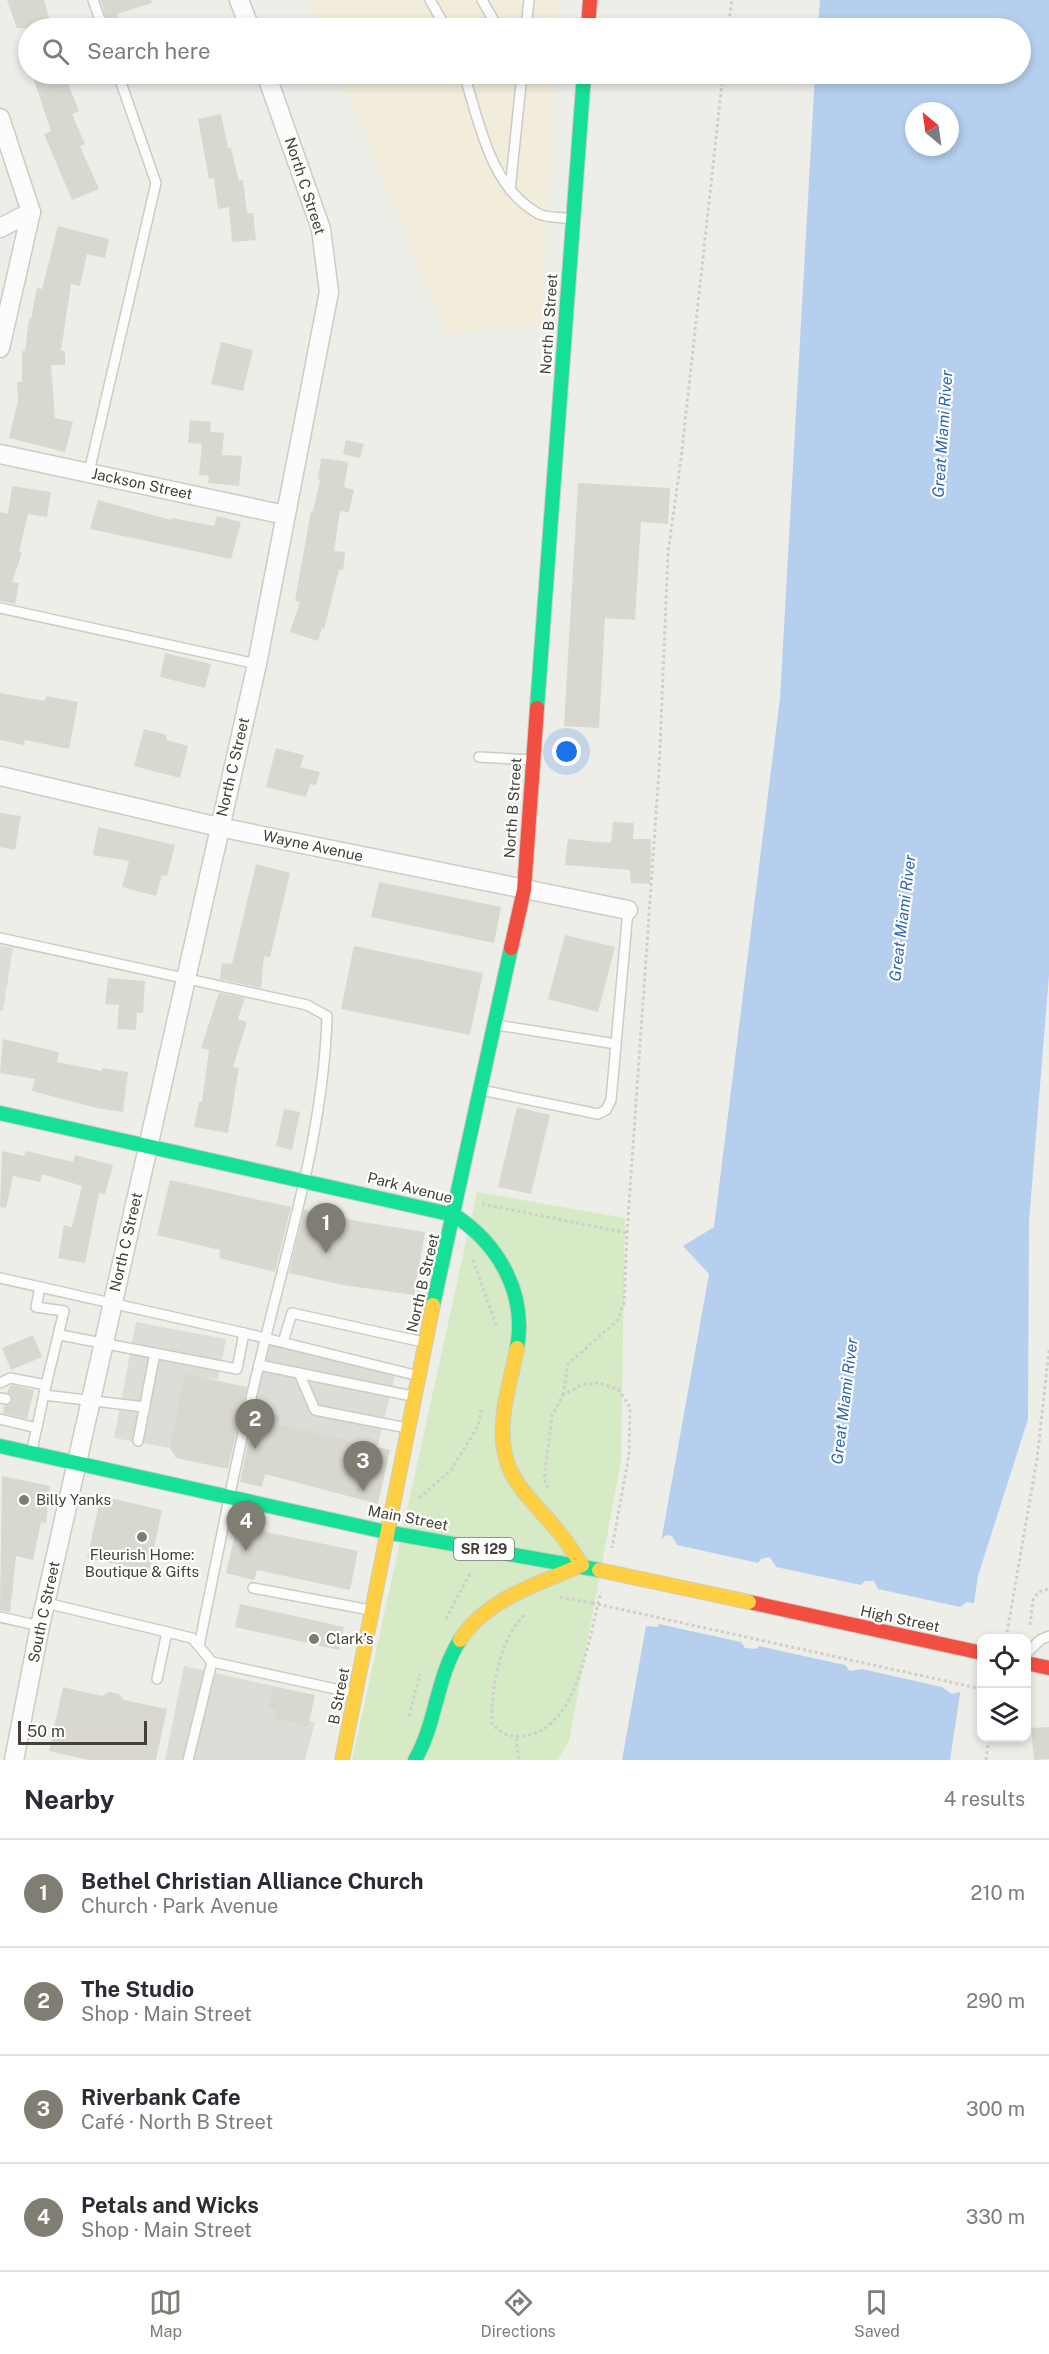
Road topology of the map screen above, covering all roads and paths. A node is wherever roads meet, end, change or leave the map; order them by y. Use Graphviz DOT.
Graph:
graph roads {
  1 [pos="93,0"];
  2 [pos="239,0"];
  3 [pos="430,0"];
  4 [pos="482,0"];
  5 [pos="529,0"];
  6 [pos="590,0"];
  7 [pos="732,0"];
  8 [pos="99,18"];
  9 [pos="246,18"];
  10 [pos="440,18"];
  11 [pos="492,18"];
  12 [pos="527,18"];
  13 [pos="589,18"];
  14 [pos="730,18"];
  15 [pos="121,84"];
  16 [pos="270,84"];
  17 [pos="467,84"];
  18 [pos="521,84"];
  19 [pos="583,84"];
  20 [pos="722,84"];
  21 [pos="0,118"];
  22 [pos="510,190"];
  23 [pos="30,212"];
  24 [pos="573,219"];
  25 [pos="0,228"];
  26 [pos="0,348"];
  27 [pos="0,454"];
  28 [pos="89,472"];
  29 [pos="285,515"];
  30 [pos="0,608"];
  31 [pos="257,664"];
  32 [pos="479,757"];
  33 [pos="533,760"];
  34 [pos="0,776"];
  35 [pos="219,827"];
  36 [pos="524,890"];
  37 [pos="628,910"];
  38 [pos="0,938"];
  39 [pos="187,978"];
  40 [pos="495,1025"];
  41 [pos="616,1044"];
  42 [pos="482,1090"];
  43 [pos="0,1113"];
  44 [pos="147,1148"];
  45 [pos="305,1180"];
  46 [pos="482,1204"];
  47 [pos="454,1215"];
  48 [pos="627,1233"];
  49 [pos="470,1251"];
  50 [pos="0,1278"];
  51 [pos="40,1287"];
  52 [pos="112,1302"];
  53 [pos="497,1329"];
  54 [pos="244,1333"];
  55 [pos="60,1335"];
  56 [pos="265,1338"];
  57 [pos="283,1342"];
  58 [pos="426,1342"];
  59 [pos="103,1344"];
  60 [pos="1049,1350"];
  61 [pos="155,1353"];
  62 [pos="259,1365"];
  63 [pos="299,1374"];
  64 [pos="418,1376"];
  65 [pos="0,1383"];
  66 [pos="46,1385"];
  67 [pos="44,1395"];
  68 [pos="563,1395"];
  69 [pos="414,1397"];
  70 [pos="91,1402"];
  71 [pos="31,1404"];
  72 [pos="482,1404"];
  73 [pos="42,1406"];
  74 [pos="145,1407"];
  75 [pos="0,1419"];
  76 [pos="37,1428"];
  77 [pos="409,1429"];
  78 [pos="138,1441"];
  79 [pos="0,1446"];
  80 [pos="32,1454"];
  81 [pos="77,1464"];
  82 [pos="229,1499"];
  83 [pos="417,1501"];
  84 [pos="386,1532"];
  85 [pos="582,1565"];
  86 [pos="253,1588"];
  87 [pos="1049,1588"];
  88 [pos="550,1597"];
  89 [pos="46,1603"];
  90 [pos="372,1610"];
  91 [pos="810,1616"];
  92 [pos="0,1617"];
  93 [pos="1030,1625"];
  94 [pos="40,1626"];
  95 [pos="167,1632"];
  96 [pos="1007,1634"];
  97 [pos="1049,1636"];
  98 [pos="199,1646"];
  99 [pos="1031,1649"];
  100 [pos="977,1652"];
  101 [pos="212,1662"];
  102 [pos="1031,1664"];
  103 [pos="1049,1668"];
  104 [pos="157,1679"];
  105 [pos="977,1688"];
  106 [pos="357,1693"];
  107 [pos="516,1738"];
  108 [pos="988,1742"];
  109 [pos="14,1760"];
  110 [pos="188,1760"];
  111 [pos="342,1760"];
  112 [pos="415,1760"];
  113 [pos="519,1760"];
  114 [pos="986,1760"];
  1 -- 8 [label="lane"];
  2 -- 9 [label="street"];
  3 -- 10 [label="lane"];
  4 -- 11 [label="lane"];
  5 -- 12 [label="lane"];
  6 -- 13 [label="main road"];
  7 -- 14 [label="path"];
  15 -- 28 [label="lane"];
  16 -- 29 [label="street, North C Street"];
  17 -- 22 [label="lane"];
  18 -- 22 [label="lane"];
  19 -- 24 [label="main road, North B Street"];
  20 -- 48 [label="path"];
  21 -- 23 [label="street"];
  22 -- 24 [label="lane"];
  23 -- 25 [label="street"];
  23 -- 26 [label="street"];
  24 -- 33 [label="main road, North B Street"];
  27 -- 28 [label="street, Jackson Street"];
  28 -- 29 [label="street, Jackson Street"];
  29 -- 31 [label="street, North C Street"];
  30 -- 31 [label="lane"];
  31 -- 35 [label="street, North C Street"];
  32 -- 33 [label="lane"];
  33 -- 36 [label="main road, North B Street"];
  34 -- 35 [label="street, Wayne Avenue"];
  35 -- 36 [label="street, Wayne Avenue"];
  35 -- 39 [label="street, North C Street"];
  36 -- 37 [label="street, Wayne Avenue"];
  36 -- 40 [label="main road, North B Street"];
  37 -- 41 [label="lane"];
  38 -- 39 [label="lane"];
  39 -- 44 [label="street, North C Street"];
  39 -- 45 [label="lane"];
  40 -- 41 [label="lane"];
  40 -- 42 [label="main road, North B Street"];
  41 -- 42 [label="lane"];
  42 -- 47 [label="main road, North B Street"];
  43 -- 44 [label="main road, Park Avenue"];
  44 -- 45 [label="main road, Park Avenue"];
  44 -- 52 [label="street, North C Street"];
  45 -- 47 [label="main road, Park Avenue"];
  45 -- 56 [label="lane"];
  46 -- 48 [label="path"];
  47 -- 58 [label="main road, North B Street"];
  47 -- 85 [label="main road, Park Avenue"];
  48 -- 68 [label="path"];
  49 -- 53 [label="path"];
  50 -- 51 [label="lane"];
  51 -- 52 [label="lane"];
  51 -- 55 [label="lane"];
  52 -- 54 [label="lane"];
  52 -- 59 [label="street, North C Street"];
  54 -- 56 [label="lane"];
  54 -- 61 [label="lane"];
  55 -- 59 [label="lane"];
  55 -- 66 [label="lane"];
  56 -- 57 [label="lane"];
  56 -- 62 [label="lane"];
  57 -- 58 [label="lane"];
  57 -- 64 [label="lane"];
  58 -- 64 [label="main road, North B Street"];
  59 -- 61 [label="lane"];
  59 -- 70 [label="street, North C Street"];
  60 -- 96 [label="path"];
  61 -- 74 [label="lane"];
  62 -- 63 [label="lane"];
  62 -- 82 [label="lane"];
  63 -- 69 [label="lane"];
  63 -- 77 [label="lane"];
  64 -- 69 [label="main road, North B Street"];
  65 -- 66 [label="lane"];
  66 -- 67 [label="lane"];
  67 -- 70 [label="lane"];
  67 -- 73 [label="lane"];
  69 -- 77 [label="main road, North B Street"];
  70 -- 74 [label="lane"];
  70 -- 81 [label="street, North C Street"];
  71 -- 73 [label="lane"];
  72 -- 83 [label="path"];
  73 -- 76 [label="lane"];
  74 -- 78 [label="lane"];
  75 -- 76 [label="lane"];
  76 -- 80 [label="lane"];
  77 -- 84 [label="main road, North B Street"];
  79 -- 80 [label="main road, Main Street / SR 129"];
  80 -- 81 [label="main road, Main Street / SR 129"];
  81 -- 82 [label="main road, Main Street / SR 129"];
  81 -- 89 [label="street, South C Street"];
  82 -- 84 [label="main road, Main Street / SR 129"];
  82 -- 98 [label="lane"];
  84 -- 85 [label="main road, Main Street / SR 129"];
  84 -- 90 [label="main road, B Street"];
  85 -- 91 [label="main road, Main Street / SR 129, bridge"];
  85 -- 112 [label="main road"];
  86 -- 90 [label="lane"];
  87 -- 93 [label="path"];
  88 -- 105 [label="path, bridge"];
  89 -- 94 [label="street, South C Street"];
  89 -- 95 [label="lane"];
  90 -- 106 [label="main road, B Street"];
  91 -- 100 [label="main road, High Street / SR 129"];
  92 -- 94 [label="lane"];
  94 -- 109 [label="street, South C Street"];
  95 -- 98 [label="lane"];
  95 -- 104 [label="lane"];
  97 -- 99 [label="lane"];
  98 -- 101 [label="lane"];
  101 -- 106 [label="lane"];
  101 -- 110 [label="lane"];
  102 -- 103 [label="main road"];
  106 -- 111 [label="main road, B Street"];
  107 -- 113 [label="path"];
  108 -- 114 [label="path"];
}
